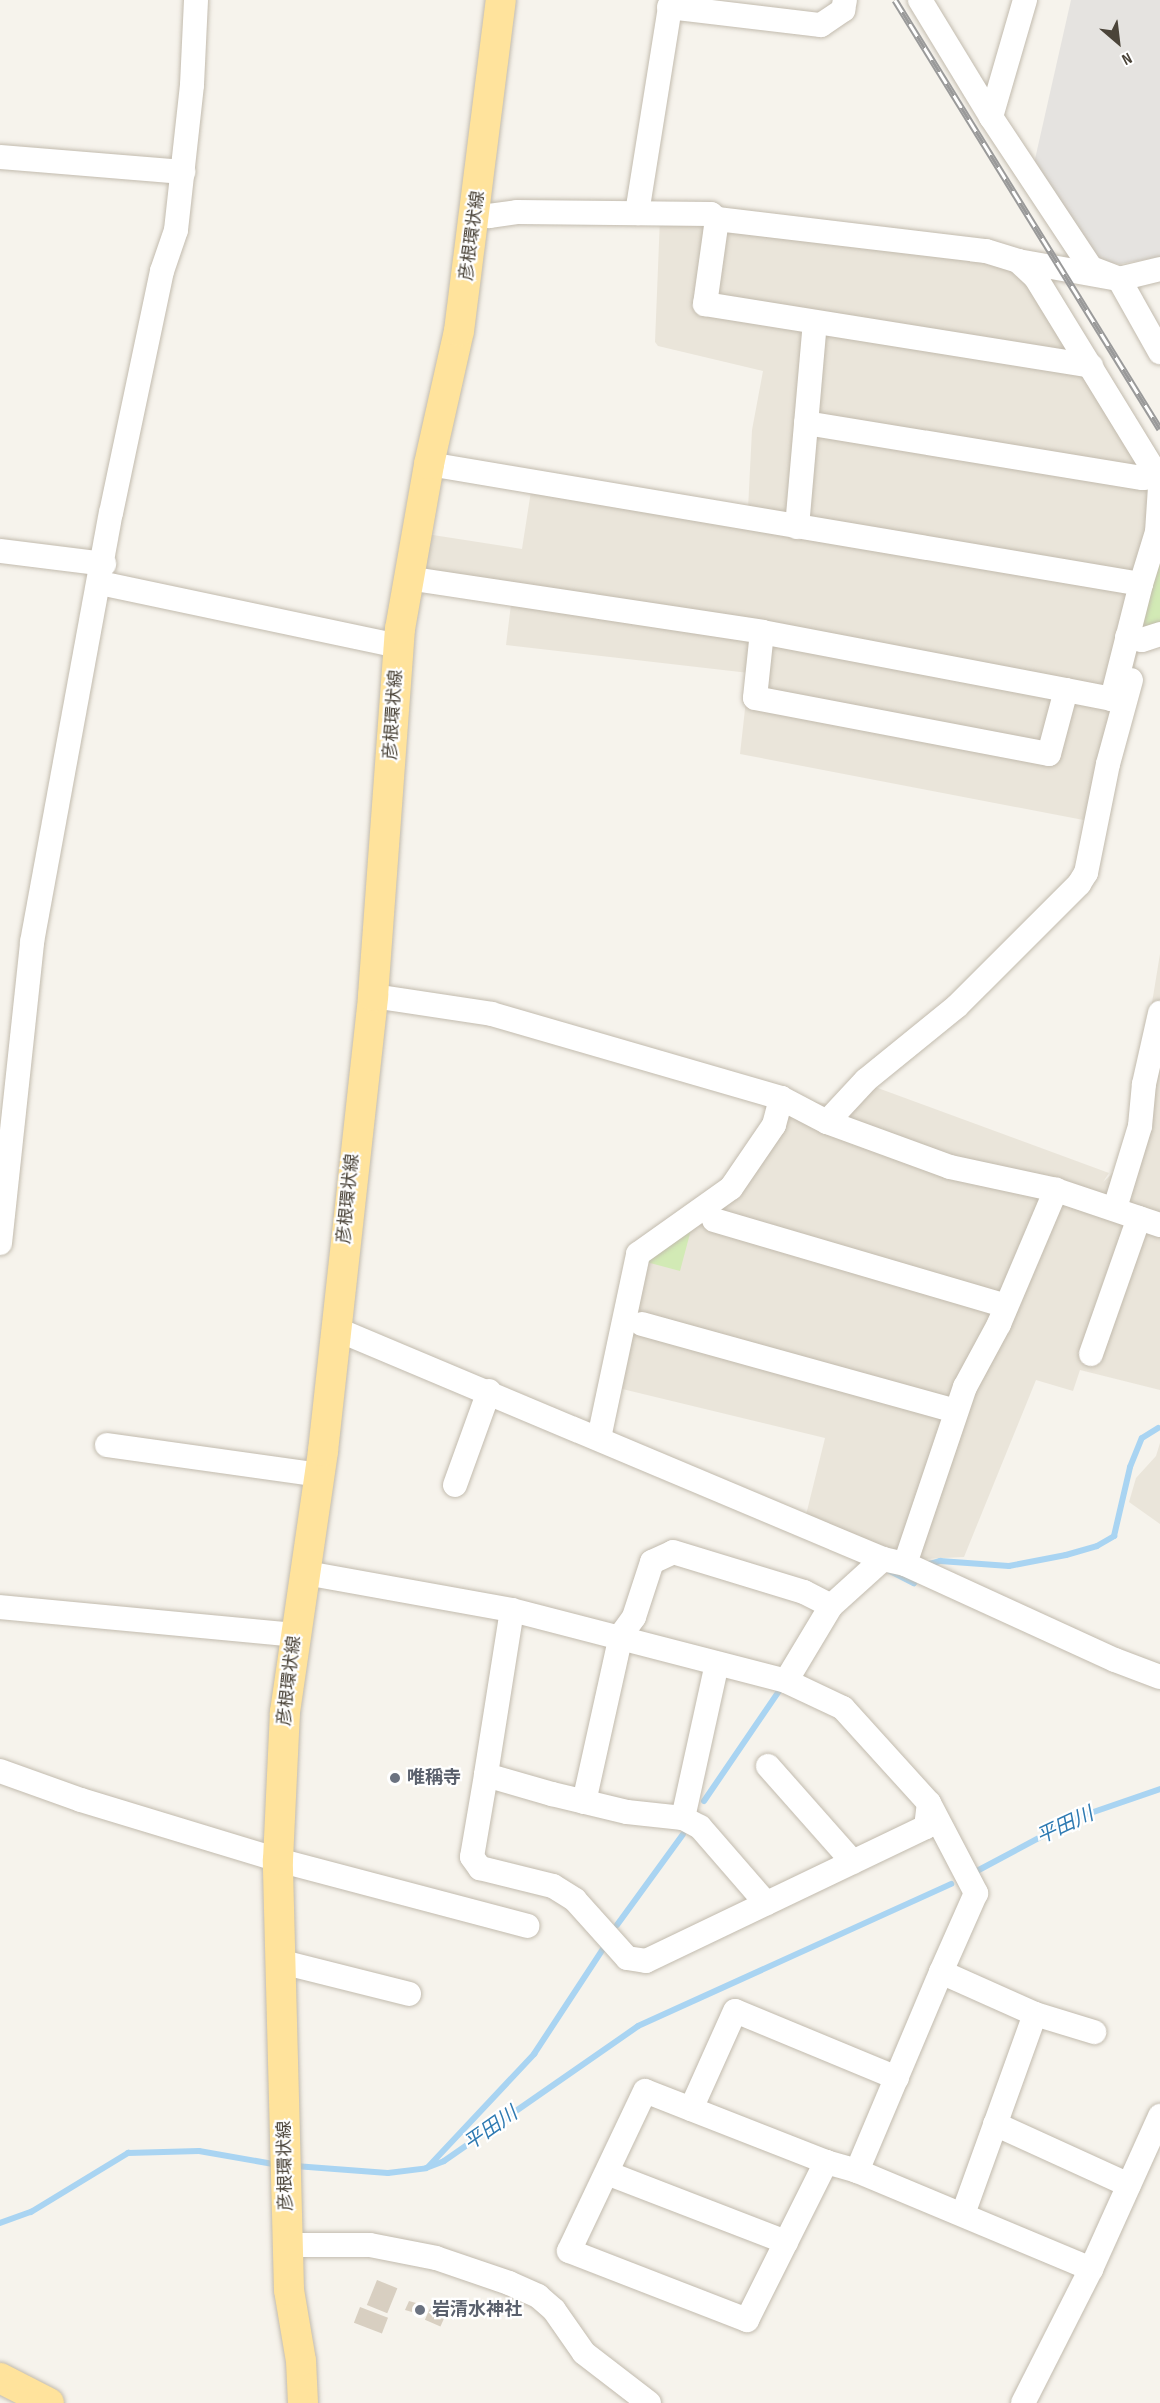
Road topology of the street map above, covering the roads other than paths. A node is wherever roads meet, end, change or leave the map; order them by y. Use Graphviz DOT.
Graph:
graph roads {
  1 [pos="196,0"];
  2 [pos="501,0"];
  3 [pos="845,0"];
  4 [pos="920,0"];
  5 [pos="1024,0"];
  6 [pos="670,4"];
  7 [pos="991,117"];
  8 [pos="0,157"];
  9 [pos="183,172"];
  10 [pos="476,212"];
  11 [pos="637,213"];
  12 [pos="717,219"];
  13 [pos="1018,261"];
  14 [pos="1160,268"];
  15 [pos="1119,279"];
  16 [pos="815,323"];
  17 [pos="1160,352"];
  18 [pos="1091,366"];
  19 [pos="806,423"];
  20 [pos="429,464"];
  21 [pos="1160,481"];
  22 [pos="797,526"];
  23 [pos="0,550"];
  24 [pos="102,574"];
  25 [pos="407,578"];
  26 [pos="1141,584"];
  27 [pos="762,632"];
  28 [pos="1143,637"];
  29 [pos="398,646"];
  30 [pos="1066,690"];
  31 [pos="373,996"];
  32 [pos="1158,1029"];
  33 [pos="781,1098"];
  34 [pos="827,1122"];
  35 [pos="1150,1128"];
  36 [pos="1056,1190"];
  37 [pos="1115,1208"];
  38 [pos="714,1220"];
  39 [pos="1149,1221"];
  40 [pos="0,1243"];
  41 [pos="1006,1306"];
  42 [pos="642,1324"];
  43 [pos="336,1329"];
  44 [pos="1091,1354"];
  45 [pos="489,1391"];
  46 [pos="956,1412"];
  47 [pos="599,1438"];
  48 [pos="106,1445"];
  49 [pos="320,1475"];
  50 [pos="455,1485"];
  51 [pos="894,1561"];
  52 [pos="306,1573"];
  53 [pos="831,1606"];
  54 [pos="0,1607"];
  55 [pos="512,1610"];
  56 [pos="296,1635"];
  57 [pos="621,1635"];
  58 [pos="717,1664"];
  59 [pos="1160,1677"];
  60 [pos="786,1681"];
  61 [pos="768,1766"];
  62 [pos="0,1771"];
  63 [pos="486,1775"];
  64 [pos="584,1802"];
  65 [pos="929,1803"];
  66 [pos="683,1818"];
  67 [pos="278,1860"];
  68 [pos="853,1862"];
  69 [pos="766,1903"];
  70 [pos="527,1926"];
  71 [pos="282,1962"];
  72 [pos="941,1972"];
  73 [pos="409,1994"];
  74 [pos="1035,2014"];
  75 [pos="1094,2032"];
  76 [pos="897,2078"];
  77 [pos="691,2109"];
  78 [pos="1160,2118"];
  79 [pos="995,2124"];
  80 [pos="826,2162"];
  81 [pos="856,2171"];
  82 [pos="607,2173"];
  83 [pos="1129,2185"];
  84 [pos="963,2214"];
  85 [pos="786,2242"];
  86 [pos="288,2245"];
  87 [pos="1091,2269"];
  88 [pos="0,2378"];
  89 [pos="49,2403"];
  90 [pos="303,2403"];
  91 [pos="649,2403"];
  92 [pos="1023,2403"];
  1 -- 9 [label="street"];
  2 -- 10 [label="main road, 彦根環状線"];
  3 -- 6 [label="street"];
  4 -- 7 [label="street"];
  5 -- 7 [label="street"];
  6 -- 11 [label="street"];
  7 -- 15 [label="street"];
  8 -- 9 [label="street"];
  9 -- 24 [label="street"];
  10 -- 11 [label="street"];
  10 -- 20 [label="main road, 彦根環状線"];
  11 -- 12 [label="street"];
  12 -- 13 [label="street"];
  12 -- 16 [label="street"];
  13 -- 15 [label="street"];
  13 -- 18 [label="street"];
  14 -- 15 [label="street"];
  15 -- 17 [label="street"];
  16 -- 18 [label="street"];
  16 -- 19 [label="street"];
  18 -- 21 [label="street"];
  19 -- 21 [label="street"];
  19 -- 22 [label="street"];
  20 -- 22 [label="street"];
  20 -- 25 [label="main road, 彦根環状線"];
  21 -- 26 [label="street"];
  22 -- 26 [label="street"];
  23 -- 24 [label="street"];
  24 -- 29 [label="street"];
  24 -- 40 [label="street"];
  25 -- 27 [label="street"];
  25 -- 29 [label="main road, 彦根環状線"];
  26 -- 28 [label="street"];
  27 -- 30 [label="street"];
  27 -- 30 [label="street"];
  28 -- 30 [label="street"];
  28 -- 34 [label="street"];
  29 -- 31 [label="main road, 彦根環状線"];
  31 -- 33 [label="street"];
  31 -- 43 [label="main road, 彦根環状線"];
  32 -- 35 [label="street"];
  33 -- 34 [label="street"];
  33 -- 47 [label="street"];
  34 -- 36 [label="street"];
  35 -- 37 [label="street"];
  36 -- 37 [label="street"];
  36 -- 41 [label="street"];
  37 -- 39 [label="street"];
  38 -- 41 [label="street"];
  39 -- 44 [label="street"];
  41 -- 46 [label="street"];
  42 -- 46 [label="street"];
  43 -- 45 [label="street"];
  43 -- 49 [label="main road, 彦根環状線"];
  45 -- 47 [label="street"];
  45 -- 50 [label="street"];
  46 -- 51 [label="street"];
  47 -- 51 [label="street"];
  48 -- 49 [label="street"];
  49 -- 52 [label="main road, 彦根環状線"];
  51 -- 53 [label="street"];
  51 -- 59 [label="street"];
  52 -- 55 [label="street"];
  52 -- 56 [label="main road, 彦根環状線"];
  53 -- 57 [label="street"];
  53 -- 60 [label="street"];
  54 -- 56 [label="street"];
  55 -- 57 [label="street"];
  55 -- 63 [label="street"];
  56 -- 67 [label="main road, 彦根環状線"];
  57 -- 58 [label="street"];
  57 -- 64 [label="street"];
  58 -- 60 [label="street"];
  58 -- 66 [label="street"];
  60 -- 65 [label="street"];
  61 -- 68 [label="street"];
  62 -- 67 [label="street"];
  63 -- 64 [label="street"];
  63 -- 69 [label="street"];
  64 -- 66 [label="street"];
  65 -- 68 [label="street"];
  65 -- 72 [label="street"];
  66 -- 69 [label="street"];
  67 -- 70 [label="street"];
  67 -- 71 [label="main road, 彦根環状線"];
  68 -- 69 [label="street"];
  71 -- 73 [label="street"];
  71 -- 86 [label="main road, 彦根環状線"];
  72 -- 74 [label="street"];
  72 -- 76 [label="street"];
  74 -- 75 [label="street"];
  74 -- 79 [label="street"];
  76 -- 77 [label="street"];
  76 -- 81 [label="street"];
  77 -- 80 [label="street"];
  77 -- 82 [label="street"];
  78 -- 83 [label="street"];
  79 -- 83 [label="street"];
  79 -- 84 [label="street"];
  80 -- 81 [label="street"];
  80 -- 85 [label="street"];
  81 -- 84 [label="street"];
  82 -- 85 [label="street"];
  82 -- 85 [label="street"];
  83 -- 87 [label="street"];
  84 -- 87 [label="street"];
  86 -- 90 [label="main road, 彦根環状線"];
  86 -- 91 [label="street"];
  87 -- 92 [label="street"];
  88 -- 89 [label="main road"];
}
